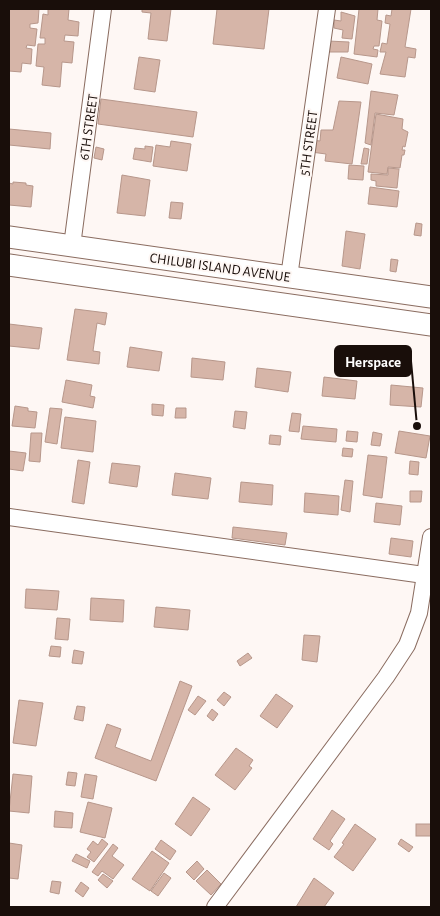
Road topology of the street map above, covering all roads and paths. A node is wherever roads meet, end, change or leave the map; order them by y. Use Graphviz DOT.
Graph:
graph roads {
  1 [pos="104,9"];
  2 [pos="327,9"];
  3 [pos="9,237"];
  4 [pos="72,246"];
  5 [pos="9,266"];
  6 [pos="289,277"];
  7 [pos="431,297"];
  8 [pos="431,325"];
  9 [pos="9,517"];
  10 [pos="431,537"];
  11 [pos="428,575"];
  12 [pos="215,907"];
  1 -- 4 [label="street, 6TH STREET"];
  2 -- 6 [label="street, 5TH STREET"];
  3 -- 4 [label="street, CHILUBI ISLAND AVENUE"];
  4 -- 6 [label="street, CHILUBI ISLAND AVENUE"];
  5 -- 8 [label="street, CHILUBI ISLAND AVENUE"];
  6 -- 7 [label="street, CHILUBI ISLAND AVENUE"];
  9 -- 11 [label="street"];
  10 -- 11 [label="street"];
  11 -- 12 [label="street"];
}
